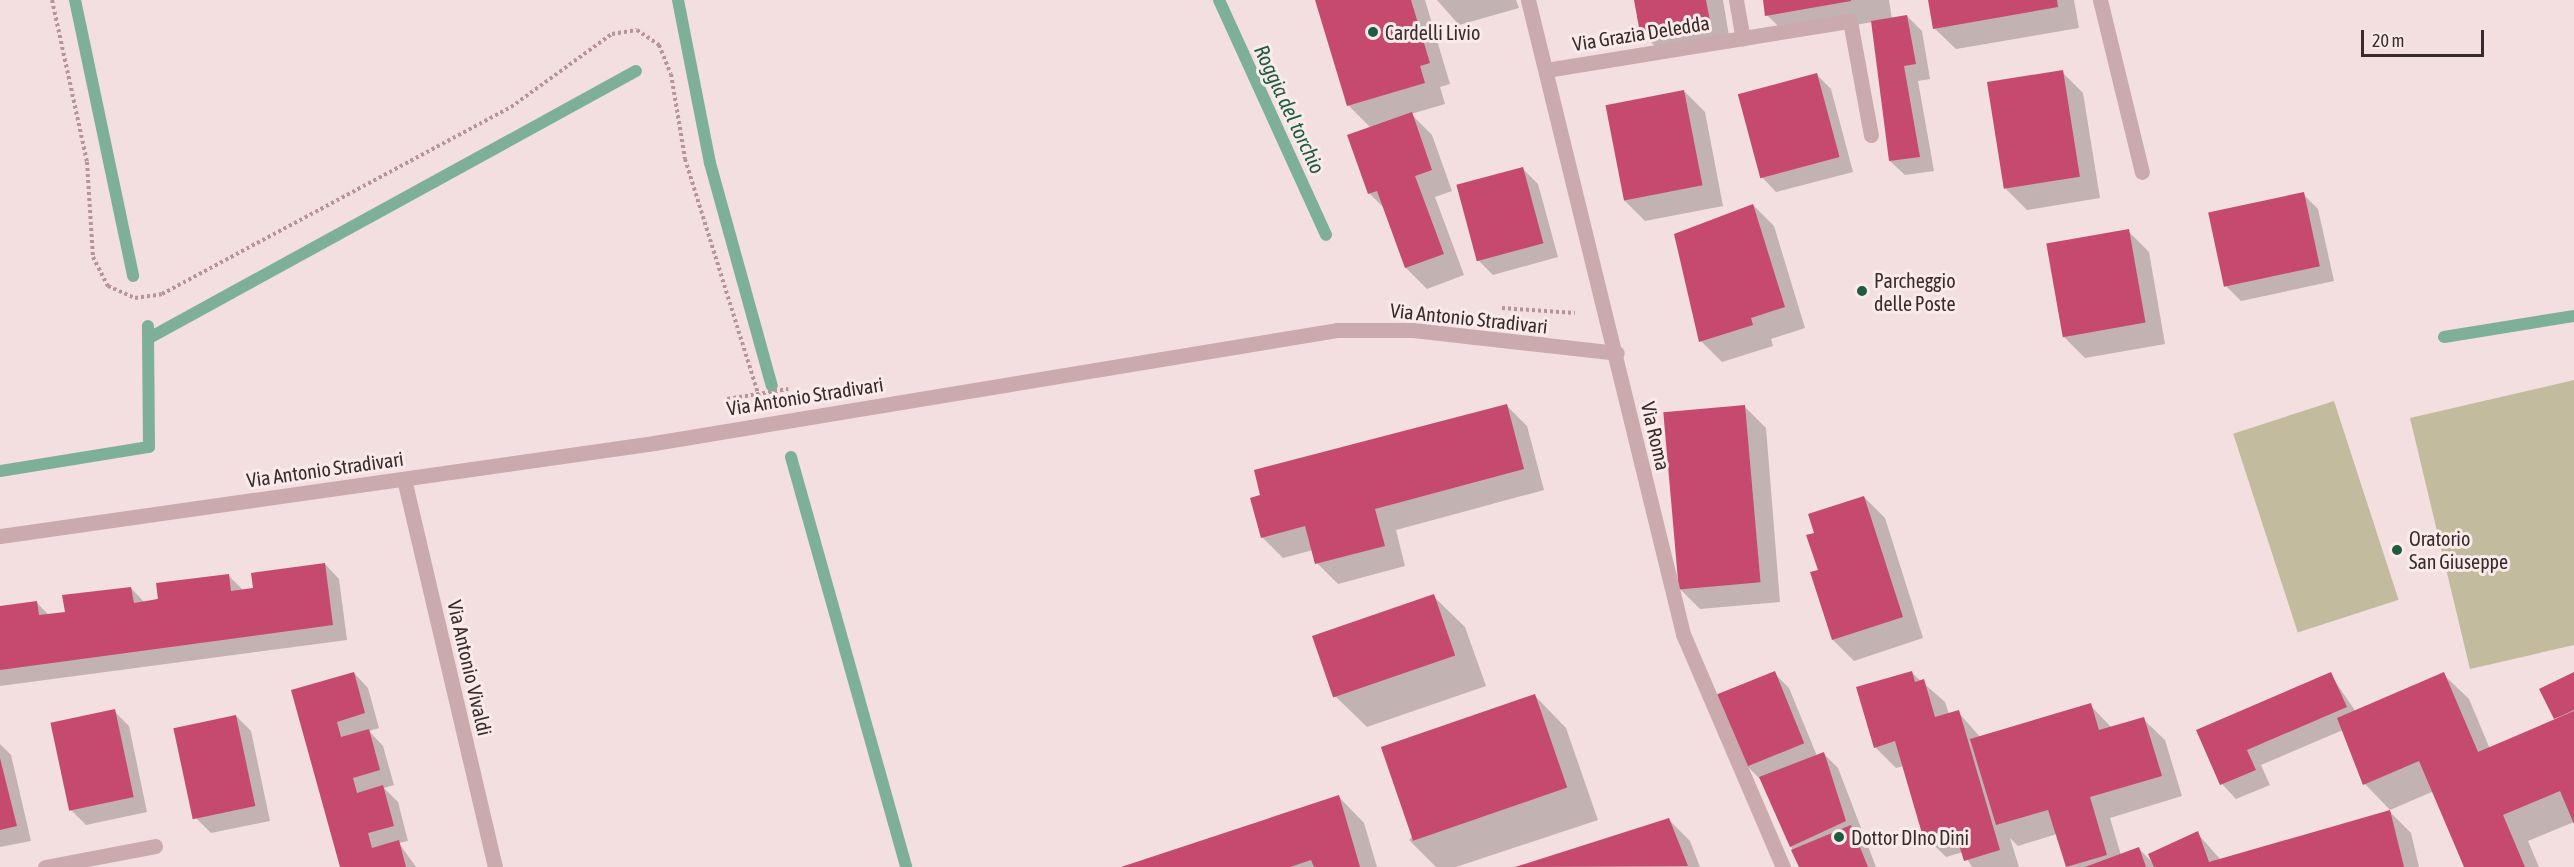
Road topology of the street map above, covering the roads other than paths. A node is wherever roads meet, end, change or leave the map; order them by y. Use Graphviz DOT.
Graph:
graph roads {
  1 [pos="1528,0"];
  2 [pos="1736,0"];
  3 [pos="2100,0"];
  4 [pos="1743,38"];
  5 [pos="1546,70"];
  6 [pos="1871,135"];
  7 [pos="2142,172"];
  8 [pos="1617,353"];
  9 [pos="404,479"];
  10 [pos="0,536"];
  11 [pos="155,846"];
  12 [pos="45,867"];
  13 [pos="495,867"];
  14 [pos="1783,867"];
  1 -- 5 [label="street, Via Roma"];
  2 -- 4 [label="street"];
  3 -- 7 [label="street"];
  4 -- 5 [label="street, Via Grazia Deledda"];
  4 -- 6 [label="street, Via Grazia Deledda"];
  5 -- 8 [label="street, Via Roma"];
  8 -- 9 [label="street, Via Antonio Stradivari"];
  8 -- 14 [label="street, Via Roma"];
  9 -- 10 [label="street, Via Antonio Stradivari"];
  9 -- 13 [label="street, Via Antonio Vivaldi"];
  11 -- 12 [label="street"];
}
